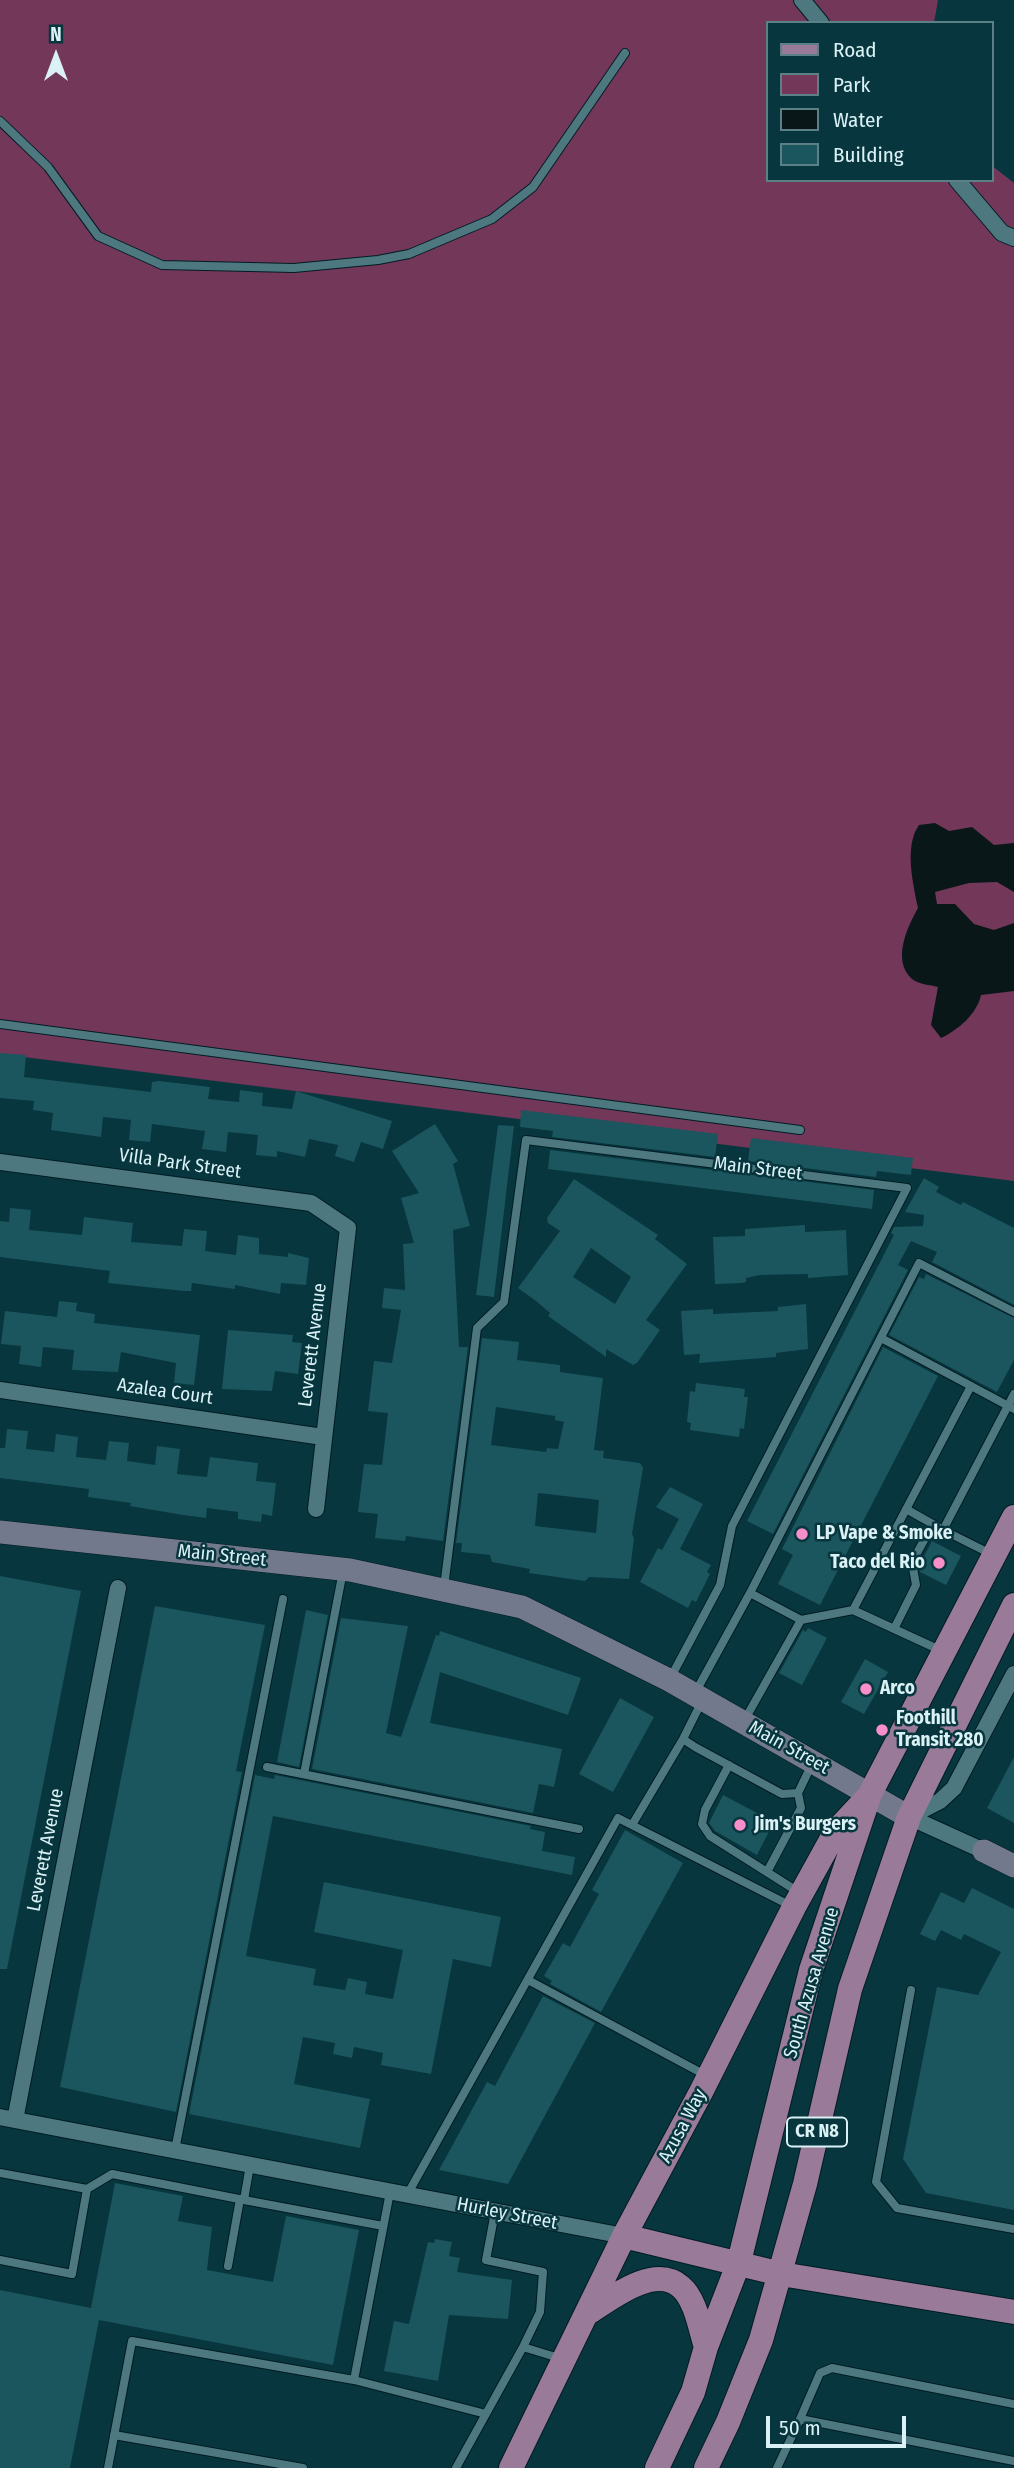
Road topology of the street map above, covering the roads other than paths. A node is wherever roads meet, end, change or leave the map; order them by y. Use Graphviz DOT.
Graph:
graph roads {
  1 [pos="802,0"];
  2 [pos="819,21"];
  3 [pos="625,54"];
  4 [pos="0,121"];
  5 [pos="959,182"];
  6 [pos="1014,238"];
  7 [pos="0,1024"];
  8 [pos="800,1130"];
  9 [pos="0,1162"];
  10 [pos="348,1228"];
  11 [pos="1014,1312"];
  12 [pos="881,1338"];
  13 [pos="971,1386"];
  14 [pos="0,1390"];
  15 [pos="1014,1394"];
  16 [pos="1011,1407"];
  17 [pos="323,1437"];
  18 [pos="316,1509"];
  19 [pos="906,1509"];
  20 [pos="1014,1517"];
  21 [pos="933,1524"];
  22 [pos="943,1530"];
  23 [pos="0,1532"];
  24 [pos="995,1556"];
  25 [pos="343,1570"];
  26 [pos="118,1588"];
  27 [pos="444,1590"];
  28 [pos="750,1593"];
  29 [pos="282,1599"];
  30 [pos="1014,1605"];
  31 [pos="853,1610"];
  32 [pos="801,1620"];
  33 [pos="894,1629"];
  34 [pos="944,1653"];
  35 [pos="1014,1674"];
  36 [pos="669,1680"];
  37 [pos="699,1697"];
  38 [pos="744,1723"];
  39 [pos="682,1739"];
  40 [pos="813,1762"];
  41 [pos="729,1765"];
  42 [pos="267,1767"];
  43 [pos="304,1774"];
  44 [pos="798,1793"];
  45 [pos="870,1794"];
  46 [pos="909,1818"];
  47 [pos="632,1825"];
  48 [pos="579,1829"];
  49 [pos="984,1851"];
  50 [pos="1014,1867"];
  51 [pos="767,1872"];
  52 [pos="799,1901"];
  53 [pos="528,1980"];
  54 [pos="911,1990"];
  55 [pos="708,2077"];
  56 [pos="7,2118"];
  57 [pos="175,2150"];
  58 [pos="250,2165"];
  59 [pos="0,2173"];
  60 [pos="87,2189"];
  61 [pos="390,2192"];
  62 [pos="407,2195"];
  63 [pos="242,2199"];
  64 [pos="495,2212"];
  65 [pos="383,2226"];
  66 [pos="1014,2229"];
  67 [pos="624,2236"];
  68 [pos="0,2260"];
  69 [pos="739,2262"];
  70 [pos="228,2266"];
  71 [pos="780,2274"];
  72 [pos="1014,2312"];
  73 [pos="587,2314"];
  74 [pos="523,2347"];
  75 [pos="706,2347"];
  76 [pos="562,2359"];
  77 [pos="354,2380"];
  78 [pos="1014,2404"];
  79 [pos="486,2414"];
  80 [pos="800,2419"];
  81 [pos="114,2435"];
  82 [pos="1014,2461"];
  83 [pos="108,2468"];
  84 [pos="303,2468"];
  85 [pos="456,2468"];
  86 [pos="511,2468"];
  87 [pos="657,2468"];
  88 [pos="706,2468"];
  89 [pos="777,2468"];
  1 -- 2 [label="street"];
  3 -- 4 [label="lane"];
  5 -- 6 [label="street"];
  7 -- 8 [label="lane"];
  9 -- 10 [label="street, Villa Park Street"];
  10 -- 17 [label="street, Leverett Avenue"];
  11 -- 12 [label="lane"];
  12 -- 13 [label="lane"];
  12 -- 28 [label="lane"];
  13 -- 16 [label="lane"];
  13 -- 19 [label="lane"];
  14 -- 17 [label="street, Azalea Court"];
  15 -- 16 [label="lane"];
  16 -- 22 [label="lane"];
  17 -- 18 [label="street, Leverett Avenue"];
  19 -- 21 [label="lane"];
  19 -- 31 [label="lane"];
  20 -- 24 [label="main road, South Azusa Avenue / CR N8"];
  21 -- 22 [label="lane"];
  21 -- 33 [label="lane"];
  22 -- 24 [label="lane"];
  23 -- 25 [label="street, Main Street"];
  24 -- 34 [label="main road, South Azusa Avenue / CR N8"];
  25 -- 27 [label="street, Main Street"];
  25 -- 43 [label="lane"];
  26 -- 56 [label="street, Leverett Avenue"];
  27 -- 36 [label="street, Main Street"];
  27 -- 36 [label="lane, Main Street"];
  28 -- 32 [label="lane"];
  28 -- 37 [label="lane"];
  29 -- 57 [label="lane"];
  30 -- 46 [label="main road, South Azusa Avenue / CR N8"];
  31 -- 32 [label="lane"];
  31 -- 33 [label="lane"];
  32 -- 38 [label="lane"];
  33 -- 34 [label="lane"];
  34 -- 45 [label="main road, South Azusa Avenue / CR N8"];
  35 -- 46 [label="street"];
  36 -- 37 [label="street, Main Street"];
  37 -- 38 [label="street, Main Street"];
  37 -- 39 [label="lane"];
  38 -- 40 [label="street, Main Street"];
  39 -- 41 [label="lane"];
  39 -- 47 [label="lane"];
  40 -- 44 [label="lane"];
  40 -- 45 [label="street, Main Street"];
  41 -- 44 [label="lane"];
  41 -- 51 [label="lane"];
  42 -- 43 [label="lane"];
  43 -- 48 [label="lane"];
  44 -- 51 [label="lane"];
  45 -- 46 [label="street, Main Street"];
  45 -- 52 [label="main road, Azusa Way"];
  45 -- 69 [label="main road, South Azusa Avenue / CR N8"];
  46 -- 49 [label="street"];
  46 -- 71 [label="main road, South Azusa Avenue / CR N8"];
  47 -- 52 [label="lane"];
  47 -- 53 [label="lane"];
  49 -- 50 [label="street"];
  51 -- 52 [label="lane"];
  52 -- 55 [label="main road, Azusa Way"];
  53 -- 55 [label="lane"];
  53 -- 62 [label="lane"];
  54 -- 66 [label="lane"];
  55 -- 67 [label="main road, Azusa Way"];
  56 -- 57 [label="street, Hurley Street"];
  57 -- 58 [label="street, Hurley Street"];
  58 -- 61 [label="street, Hurley Street"];
  58 -- 63 [label="lane"];
  59 -- 60 [label="lane"];
  60 -- 63 [label="lane"];
  60 -- 68 [label="lane"];
  61 -- 62 [label="street, Hurley Street"];
  61 -- 65 [label="lane"];
  62 -- 64 [label="street, Hurley Street"];
  63 -- 65 [label="lane"];
  63 -- 70 [label="lane"];
  64 -- 67 [label="street, Hurley Street"];
  64 -- 74 [label="lane"];
  65 -- 77 [label="lane"];
  67 -- 69 [label="main road, Hurley Street"];
  67 -- 73 [label="main road, Azusa Way"];
  69 -- 71 [label="main road, Hurley Street"];
  69 -- 75 [label="main road, South Azusa Avenue / CR N8"];
  71 -- 72 [label="main road, Hurley Street"];
  71 -- 88 [label="main road, South Azusa Avenue / CR N8"];
  73 -- 75 [label="main road"];
  73 -- 76 [label="main road, Azusa Way"];
  74 -- 76 [label="lane"];
  74 -- 79 [label="lane"];
  75 -- 87 [label="main road, South Azusa Avenue / CR N8"];
  76 -- 86 [label="main road, Azusa Way"];
  77 -- 79 [label="lane"];
  77 -- 81 [label="lane"];
  78 -- 80 [label="lane"];
  79 -- 85 [label="lane"];
  80 -- 82 [label="lane"];
  80 -- 89 [label="lane"];
  81 -- 83 [label="lane"];
  81 -- 84 [label="lane"];
}
